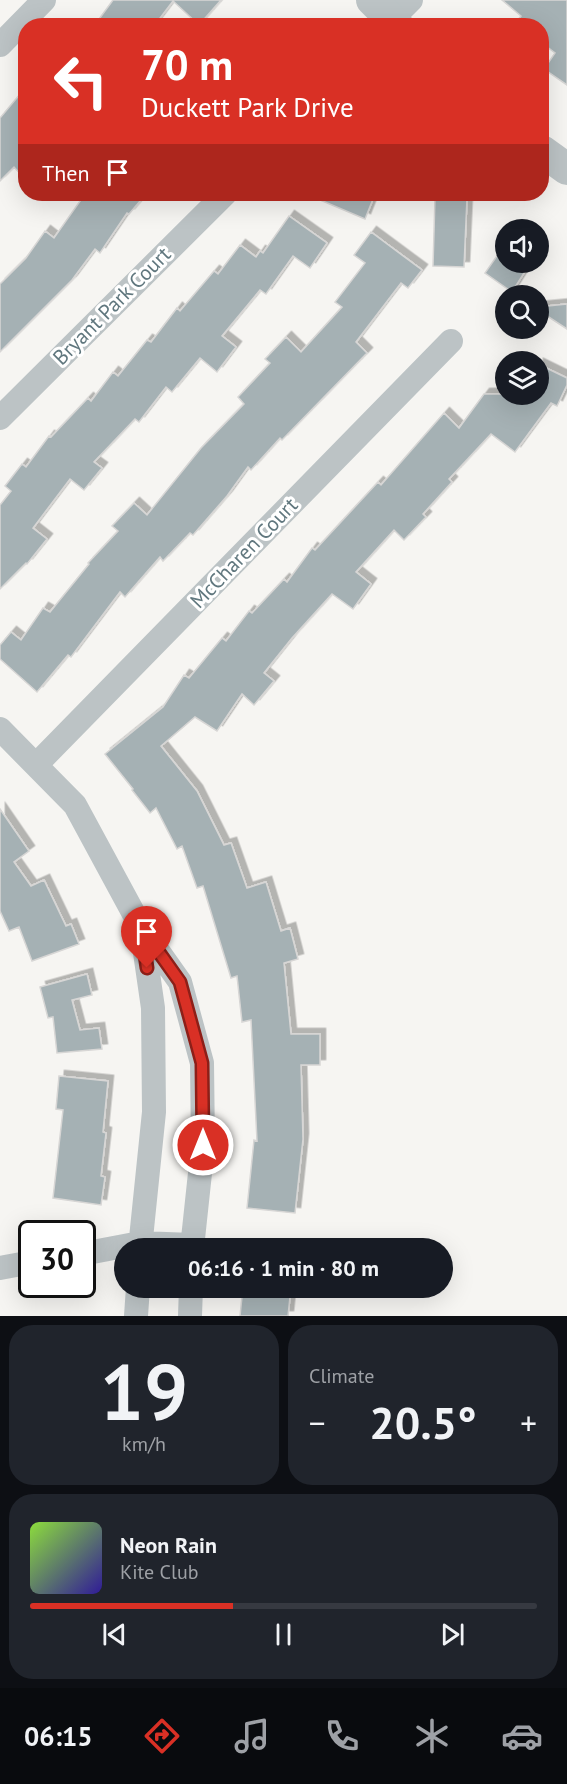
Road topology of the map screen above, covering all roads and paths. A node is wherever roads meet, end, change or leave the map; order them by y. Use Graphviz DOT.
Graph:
graph roads {
  1 [pos="44,0"];
  2 [pos="26,18"];
  3 [pos="18,27"];
  4 [pos="0,45"];
  5 [pos="549,156"];
  6 [pos="567,169"];
  7 [pos="218,201"];
  8 [pos="451,341"];
  9 [pos="0,418"];
  10 [pos="0,729"];
  11 [pos="36,765"];
  12 [pos="141,927"];
  13 [pos="141,1238"];
  14 [pos="193,1238"];
  15 [pos="114,1250"];
  16 [pos="96,1252"];
  17 [pos="18,1265"];
  18 [pos="0,1268"];
  19 [pos="137,1298"];
  20 [pos="191,1298"];
  21 [pos="136,1316"];
  22 [pos="190,1316"];
  1 -- 2 [label="street"];
  3 -- 4 [label="street"];
  5 -- 6 [label="street"];
  7 -- 9 [label="street, Bryant Park Court"];
  8 -- 11 [label="street, McCharen Court"];
  10 -- 11 [label="street"];
  11 -- 12 [label="street"];
  12 -- 13 [label="street"];
  12 -- 14 [label="street"];
  15 -- 16 [label="street"];
  17 -- 18 [label="street"];
  19 -- 21 [label="street"];
  20 -- 22 [label="street"];
}
